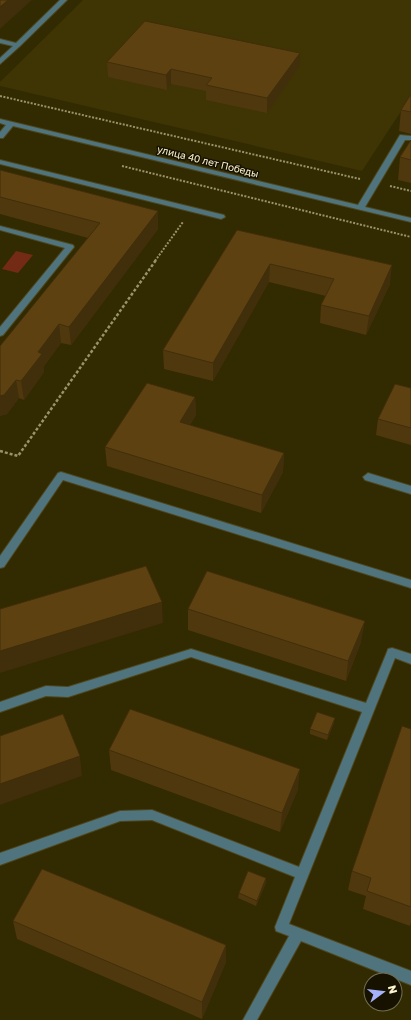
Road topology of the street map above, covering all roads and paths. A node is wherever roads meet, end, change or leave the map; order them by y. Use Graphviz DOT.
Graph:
graph roads {
  1 [pos="64,0"];
  2 [pos="0,41"];
  3 [pos="18,45"];
  4 [pos="0,62"];
  5 [pos="0,96"];
  6 [pos="0,121"];
  7 [pos="12,124"];
  8 [pos="0,136"];
  9 [pos="411,138"];
  10 [pos="0,162"];
  11 [pos="121,166"];
  12 [pos="376,183"];
  13 [pos="411,191"];
  14 [pos="360,208"];
  15 [pos="191,210"];
  16 [pos="221,217"];
  17 [pos="411,220"];
  18 [pos="0,228"];
  19 [pos="411,237"];
  20 [pos="0,333"];
  21 [pos="0,451"];
  22 [pos="368,477"];
  23 [pos="411,490"];
  24 [pos="0,564"];
  25 [pos="411,584"];
  26 [pos="411,659"];
  27 [pos="0,707"];
  28 [pos="369,709"];
  29 [pos="0,859"];
  30 [pos="302,874"];
  31 [pos="298,933"];
  32 [pos="411,978"];
  33 [pos="250,1020"];
  1 -- 3 [label="street"];
  2 -- 3 [label="street"];
  3 -- 4 [label="street"];
  5 -- 12 [label="path"];
  6 -- 7 [label="street, улица 40 лет Победы"];
  7 -- 8 [label="street"];
  7 -- 14 [label="street, улица 40 лет Победы"];
  9 -- 12 [label="street"];
  10 -- 15 [label="street"];
  11 -- 19 [label="path"];
  12 -- 13 [label="path"];
  12 -- 14 [label="street"];
  14 -- 17 [label="street, улица 40 лет Победы"];
  15 -- 16 [label="street"];
  15 -- 21 [label="path"];
  18 -- 20 [label="street"];
  22 -- 23 [label="street"];
  24 -- 25 [label="street"];
  26 -- 28 [label="street"];
  27 -- 28 [label="street"];
  28 -- 30 [label="street"];
  29 -- 30 [label="street"];
  30 -- 31 [label="street"];
  31 -- 32 [label="street"];
  31 -- 33 [label="street"];
}
